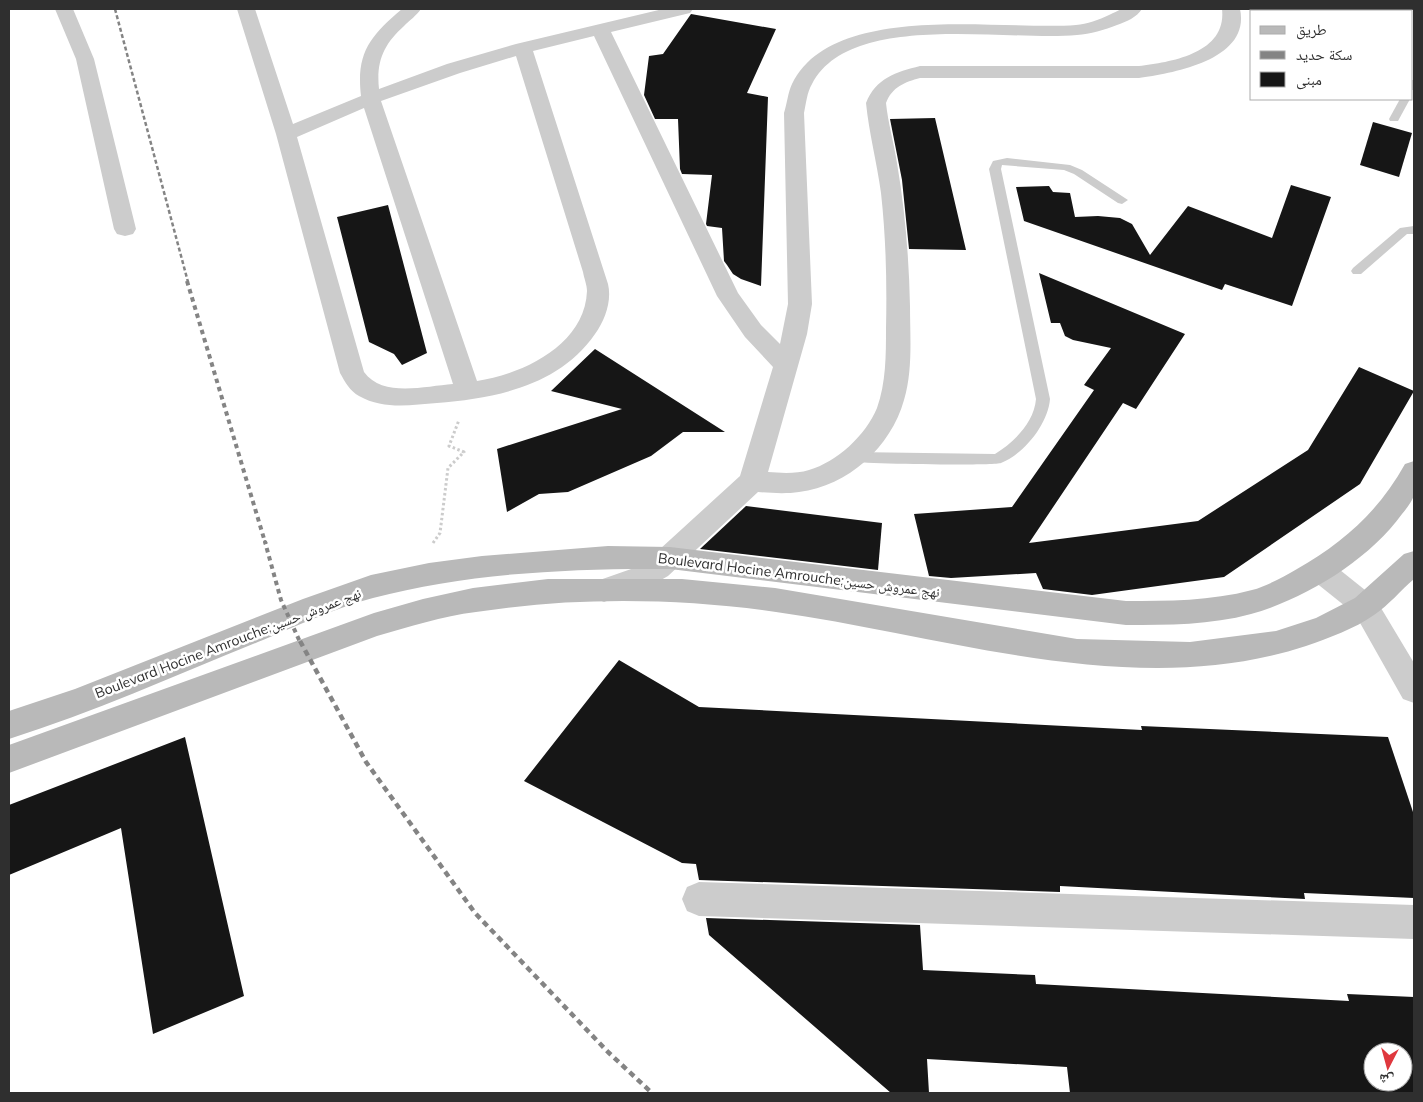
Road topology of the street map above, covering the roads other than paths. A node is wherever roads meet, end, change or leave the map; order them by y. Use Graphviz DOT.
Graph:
graph roads {
  1 [pos="64,9"];
  2 [pos="246,9"];
  3 [pos="412,9"];
  4 [pos="684,9"];
  5 [pos="1133,9"];
  6 [pos="1231,9"];
  7 [pos="645,13"];
  8 [pos="600,29"];
  9 [pos="523,48"];
  10 [pos="370,100"];
  11 [pos="1404,100"];
  12 [pos="1394,118"];
  13 [pos="286,134"];
  14 [pos="1122,200"];
  15 [pos="125,230"];
  16 [pos="1414,230"];
  17 [pos="1357,271"];
  18 [pos="786,365"];
  19 [pos="468,392"];
  20 [pos="853,457"];
  21 [pos="1414,471"];
  22 [pos="752,481"];
  23 [pos="670,558"];
  24 [pos="1414,562"];
  25 [pos="1320,570"];
  26 [pos="604,590"];
  27 [pos="1365,606"];
  28 [pos="1414,690"];
  29 [pos="9,725"];
  30 [pos="9,759"];
  31 [pos="698,899"];
  32 [pos="1414,922"];
  1 -- 15 [label="street"];
  2 -- 13 [label="street"];
  3 -- 10 [label="street"];
  4 -- 7 [label="street"];
  5 -- 18 [label="street"];
  6 -- 20 [label="street"];
  7 -- 8 [label="street"];
  8 -- 9 [label="street"];
  8 -- 18 [label="street"];
  9 -- 10 [label="street"];
  9 -- 19 [label="street"];
  10 -- 13 [label="street"];
  10 -- 19 [label="street"];
  11 -- 12 [label="lane"];
  13 -- 19 [label="street"];
  14 -- 20 [label="lane"];
  16 -- 17 [label="lane"];
  18 -- 22 [label="street"];
  20 -- 22 [label="street"];
  21 -- 25 [label="main road, Boulevard Hocine Amrouche;نهج عمروش حسين"];
  22 -- 23 [label="street"];
  23 -- 25 [label="main road, Boulevard Hocine Amrouche;نهج عمروش حسين"];
  23 -- 26 [label="street"];
  23 -- 29 [label="main road, Boulevard Hocine Amrouche;نهج عمروش حسين"];
  24 -- 27 [label="main road, Boulevard Hocine Amrouche;نهج عمروش حسين"];
  25 -- 27 [label="street"];
  26 -- 27 [label="main road, Boulevard Hocine Amrouche;نهج عمروش حسين"];
  26 -- 30 [label="main road, Boulevard Hocine Amrouche;نهج عمروش حسين"];
  27 -- 28 [label="street"];
  31 -- 32 [label="street"];
}
